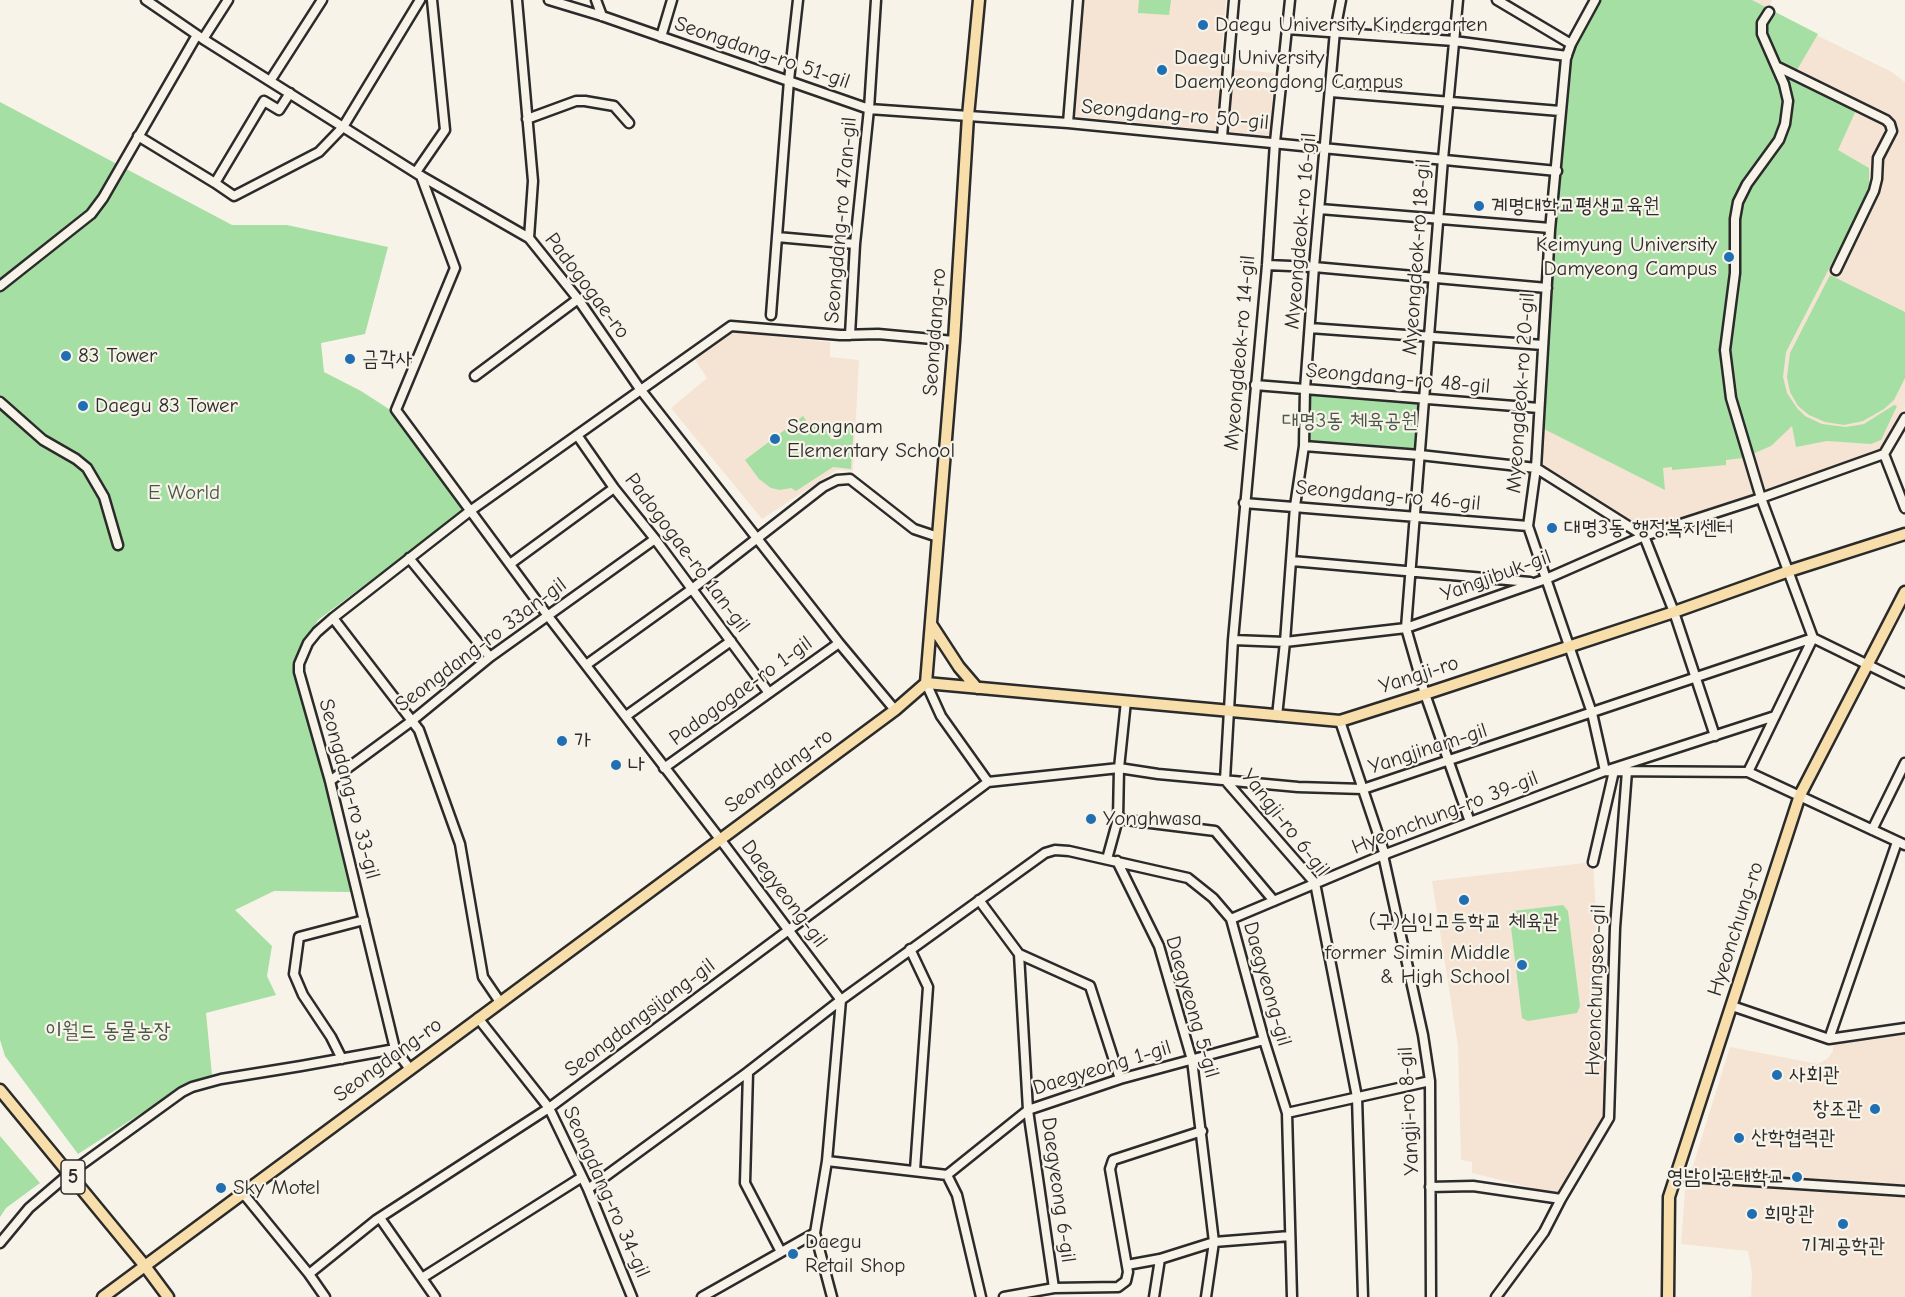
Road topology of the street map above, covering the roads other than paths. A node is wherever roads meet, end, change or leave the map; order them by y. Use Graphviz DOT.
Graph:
graph roads {
  1 [pos="146,0"];
  2 [pos="228,0"];
  3 [pos="322,0"];
  4 [pos="420,0"];
  5 [pos="432,0"];
  6 [pos="517,0"];
  7 [pos="549,0"];
  8 [pos="596,0"];
  9 [pos="672,0"];
  10 [pos="798,0"];
  11 [pos="876,0"];
  12 [pos="979,0"];
  13 [pos="1078,0"];
  14 [pos="1234,0"];
  15 [pos="1290,0"];
  16 [pos="1341,0"];
  17 [pos="1458,0"];
  18 [pos="1497,0"];
  19 [pos="1595,0"];
  20 [pos="1769,12"];
  21 [pos="602,16"];
  22 [pos="1287,29"];
  23 [pos="1335,31"];
  24 [pos="200,37"];
  25 [pos="661,38"];
  26 [pos="1454,41"];
  27 [pos="1571,44"];
  28 [pos="1566,56"];
  29 [pos="1778,67"];
  30 [pos="789,80"];
  31 [pos="270,81"];
  32 [pos="1331,92"];
  33 [pos="290,93"];
  34 [pos="1448,101"];
  35 [pos="868,109"];
  36 [pos="1560,111"];
  37 [pos="968,116"];
  38 [pos="527,119"];
  39 [pos="628,123"];
  40 [pos="1068,123"];
  41 [pos="344,127"];
  42 [pos="138,136"];
  43 [pos="1222,137"];
  44 [pos="1275,142"];
  45 [pos="1326,149"];
  46 [pos="1443,159"];
  47 [pos="1557,171"];
  48 [pos="419,174"];
  49 [pos="214,183"];
  50 [pos="1320,209"];
  51 [pos="1439,218"];
  52 [pos="1550,228"];
  53 [pos="777,237"];
  54 [pos="529,238"];
  55 [pos="855,244"];
  56 [pos="1267,265"];
  57 [pos="1314,267"];
  58 [pos="1836,270"];
  59 [pos="1433,278"];
  60 [pos="0,286"];
  61 [pos="1546,288"];
  62 [pos="578,299"];
  63 [pos="771,315"];
  64 [pos="761,328"];
  65 [pos="1310,328"];
  66 [pos="782,329"];
  67 [pos="850,335"];
  68 [pos="1429,335"];
  69 [pos="954,341"];
  70 [pos="1543,345"];
  71 [pos="475,376"];
  72 [pos="1255,385"];
  73 [pos="640,389"];
  74 [pos="1305,389"];
  75 [pos="1425,399"];
  76 [pos="0,402"];
  77 [pos="1539,408"];
  78 [pos="1905,418"];
  79 [pos="578,435"];
  80 [pos="1304,446"];
  81 [pos="1884,454"];
  82 [pos="1420,455"];
  83 [pos="1536,468"];
  84 [pos="614,488"];
  85 [pos="1761,498"];
  86 [pos="1244,503"];
  87 [pos="1295,507"];
  88 [pos="1905,507"];
  89 [pos="470,512"];
  90 [pos="1414,516"];
  91 [pos="1528,526"];
  92 [pos="1905,534"];
  93 [pos="1644,536"];
  94 [pos="938,537"];
  95 [pos="655,539"];
  96 [pos="758,539"];
  97 [pos="118,545"];
  98 [pos="409,558"];
  99 [pos="1292,561"];
  100 [pos="510,564"];
  101 [pos="1410,571"];
  102 [pos="1789,571"];
  103 [pos="1546,579"];
  104 [pos="1534,583"];
  105 [pos="692,589"];
  106 [pos="1905,592"];
  107 [pos="1674,612"];
  108 [pos="548,616"];
  109 [pos="333,618"];
  110 [pos="931,624"];
  111 [pos="1406,628"];
  112 [pos="1813,638"];
  113 [pos="1233,640"];
  114 [pos="732,641"];
  115 [pos="1285,642"];
  116 [pos="839,643"];
  117 [pos="1568,645"];
  118 [pos="490,657"];
  119 [pos="1869,664"];
  120 [pos="586,665"];
  121 [pos="1697,678"];
  122 [pos="926,683"];
  123 [pos="1905,683"];
  124 [pos="977,688"];
  125 [pos="769,693"];
  126 [pos="1425,694"];
  127 [pos="1126,701"];
  128 [pos="895,710"];
  129 [pos="1229,711"];
  130 [pos="1592,713"];
  131 [pos="626,716"];
  132 [pos="1277,716"];
  133 [pos="1775,716"];
  134 [pos="413,720"];
  135 [pos="1340,720"];
  136 [pos="1715,736"];
  137 [pos="1448,761"];
  138 [pos="1905,764"];
  139 [pos="664,768"];
  140 [pos="1119,768"];
  141 [pos="1610,771"];
  142 [pos="1628,771"];
  143 [pos="1748,772"];
  144 [pos="1225,780"];
  145 [pos="330,782"];
  146 [pos="988,782"];
  147 [pos="1363,789"];
  148 [pos="1799,796"];
  149 [pos="1118,819"];
  150 [pos="1470,822"];
  151 [pos="1872,830"];
  152 [pos="720,839"];
  153 [pos="1901,844"];
  154 [pos="1384,855"];
  155 [pos="1107,859"];
  156 [pos="1117,861"];
  157 [pos="1593,862"];
  158 [pos="1315,883"];
  159 [pos="979,900"];
  160 [pos="1274,901"];
  161 [pos="364,920"];
  162 [pos="1232,920"];
  163 [pos="789,929"];
  164 [pos="910,949"];
  165 [pos="1019,954"];
  166 [pos="841,1000"];
  167 [pos="500,1002"];
  168 [pos="1732,1006"];
  169 [pos="478,1018"];
  170 [pos="1905,1028"];
  171 [pos="1829,1039"];
  172 [pos="1264,1040"];
  173 [pos="395,1049"];
  174 [pos="342,1059"];
  175 [pos="1192,1060"];
  176 [pos="410,1069"];
  177 [pos="748,1072"];
  178 [pos="1120,1079"];
  179 [pos="1430,1081"];
  180 [pos="0,1090"];
  181 [pos="1357,1097"];
  182 [pos="549,1108"];
  183 [pos="1028,1110"];
  184 [pos="1287,1113"];
  185 [pos="1202,1131"];
  186 [pos="827,1161"];
  187 [pos="915,1170"];
  188 [pos="70,1173"];
  189 [pos="947,1175"];
  190 [pos="1675,1176"];
  191 [pos="582,1177"];
  192 [pos="1430,1187"];
  193 [pos="588,1189"];
  194 [pos="1905,1191"];
  195 [pos="242,1192"];
  196 [pos="1561,1199"];
  197 [pos="380,1218"];
  198 [pos="815,1233"];
  199 [pos="1290,1236"];
  200 [pos="1214,1242"];
  201 [pos="0,1243"];
  202 [pos="781,1252"];
  203 [pos="1160,1259"];
  204 [pos="1127,1265"];
  205 [pos="145,1266"];
  206 [pos="309,1274"];
  207 [pos="422,1278"];
  208 [pos="1054,1288"];
  209 [pos="103,1297"];
  210 [pos="168,1297"];
  211 [pos="325,1297"];
  212 [pos="435,1297"];
  213 [pos="632,1297"];
  214 [pos="702,1297"];
  215 [pos="832,1297"];
  216 [pos="981,1297"];
  217 [pos="1004,1297"];
  218 [pos="1154,1297"];
  219 [pos="1206,1297"];
  220 [pos="1292,1297"];
  221 [pos="1363,1297"];
  222 [pos="1431,1297"];
  223 [pos="1496,1297"];
  224 [pos="1668,1297"];
  1 -- 24 [label="street, Padogogae-ro"];
  2 -- 24 [label="street"];
  3 -- 31 [label="street"];
  4 -- 41 [label="street"];
  5 -- 48 [label="street"];
  6 -- 38 [label="street"];
  7 -- 21 [label="street, Seongdang-ro 51-gil"];
  8 -- 21 [label="street"];
  9 -- 25 [label="street"];
  10 -- 30 [label="street"];
  11 -- 35 [label="street, Seongdang-ro 47an-gil"];
  12 -- 37 [label="main road, Seongdang-ro"];
  13 -- 40 [label="street"];
  14 -- 43 [label="street"];
  15 -- 22 [label="street, Myeongdeok-ro 14-gil"];
  16 -- 23 [label="street, Myeongdeok-ro 16-gil"];
  17 -- 26 [label="street, Myeongdeok-ro 18-gil"];
  18 -- 27 [label="street"];
  19 -- 27 [label="street, Myeongdeok-ro 20-gil"];
  20 -- 29 [label="street"];
  21 -- 25 [label="street, Seongdang-ro 51-gil"];
  22 -- 23 [label="street"];
  22 -- 44 [label="street, Myeongdeok-ro 14-gil"];
  23 -- 26 [label="street"];
  23 -- 32 [label="street, Myeongdeok-ro 16-gil"];
  24 -- 31 [label="street, Padogogae-ro"];
  24 -- 42 [label="street"];
  25 -- 30 [label="street, Seongdang-ro 51-gil"];
  26 -- 28 [label="street"];
  26 -- 34 [label="street, Myeongdeok-ro 18-gil"];
  27 -- 28 [label="street, Myeongdeok-ro 20-gil"];
  28 -- 36 [label="street, Myeongdeok-ro 20-gil"];
  29 -- 58 [label="street"];
  29 -- 85 [label="street"];
  30 -- 35 [label="street, Seongdang-ro 51-gil"];
  30 -- 53 [label="street"];
  31 -- 33 [label="street, Padogogae-ro"];
  32 -- 34 [label="street"];
  32 -- 45 [label="street, Myeongdeok-ro 16-gil"];
  33 -- 41 [label="street, Padogogae-ro"];
  33 -- 49 [label="street"];
  34 -- 36 [label="street"];
  34 -- 46 [label="street, Myeongdeok-ro 18-gil"];
  35 -- 37 [label="street, Seongdang-ro 51-gil"];
  35 -- 55 [label="street, Seongdang-ro 47an-gil"];
  36 -- 47 [label="street, Myeongdeok-ro 20-gil"];
  37 -- 40 [label="street, Seongdang-ro 50-gil"];
  37 -- 69 [label="main road, Seongdang-ro"];
  38 -- 39 [label="street"];
  38 -- 54 [label="street"];
  40 -- 43 [label="street, Seongdang-ro 50-gil"];
  41 -- 48 [label="street, Padogogae-ro"];
  41 -- 49 [label="street"];
  42 -- 49 [label="street"];
  42 -- 60 [label="street"];
  43 -- 44 [label="street, Seongdang-ro 50-gil"];
  44 -- 45 [label="street, Seongdang-ro 50-gil"];
  44 -- 56 [label="street, Myeongdeok-ro 14-gil"];
  45 -- 46 [label="street, Seongdang-ro 50-gil"];
  45 -- 50 [label="street, Myeongdeok-ro 16-gil"];
  46 -- 47 [label="street, Seongdang-ro 50-gil"];
  46 -- 51 [label="street, Myeongdeok-ro 18-gil"];
  47 -- 52 [label="street, Myeongdeok-ro 20-gil"];
  48 -- 54 [label="street, Padogogae-ro"];
  48 -- 89 [label="street, Daegyeong-gil"];
  50 -- 51 [label="street"];
  50 -- 57 [label="street, Myeongdeok-ro 16-gil"];
  51 -- 52 [label="street"];
  51 -- 59 [label="street, Myeongdeok-ro 18-gil"];
  52 -- 61 [label="street, Myeongdeok-ro 20-gil"];
  53 -- 55 [label="street"];
  53 -- 63 [label="street"];
  54 -- 62 [label="street, Padogogae-ro"];
  55 -- 67 [label="street, Seongdang-ro 47an-gil"];
  56 -- 57 [label="street"];
  56 -- 72 [label="street, Myeongdeok-ro 14-gil"];
  57 -- 59 [label="street"];
  57 -- 65 [label="street, Myeongdeok-ro 16-gil"];
  59 -- 61 [label="street"];
  59 -- 68 [label="street, Myeongdeok-ro 18-gil"];
  61 -- 70 [label="street, Myeongdeok-ro 20-gil"];
  62 -- 71 [label="street"];
  62 -- 73 [label="street, Padogogae-ro"];
  63 -- 64 [label="street"];
  63 -- 66 [label="street"];
  64 -- 66 [label="street, Seongdang-ro 33-gil"];
  64 -- 73 [label="street, Seongdang-ro 33-gil"];
  65 -- 68 [label="street"];
  65 -- 74 [label="street, Myeongdeok-ro 16-gil"];
  66 -- 67 [label="street, Seongdang-ro 33-gil"];
  67 -- 69 [label="street, Seongdang-ro 33-gil"];
  68 -- 70 [label="street"];
  68 -- 75 [label="street, Myeongdeok-ro 18-gil"];
  69 -- 94 [label="main road, Seongdang-ro"];
  70 -- 77 [label="street, Myeongdeok-ro 20-gil"];
  72 -- 74 [label="street, Seongdang-ro 48-gil"];
  72 -- 86 [label="street, Myeongdeok-ro 14-gil"];
  73 -- 79 [label="street, Seongdang-ro 33-gil"];
  73 -- 96 [label="street, Padogogae-ro"];
  74 -- 75 [label="street, Seongdang-ro 48-gil"];
  74 -- 80 [label="street, Myeongdeok-ro 16-gil"];
  75 -- 77 [label="street, Seongdang-ro 48-gil"];
  75 -- 82 [label="street, Myeongdeok-ro 18-gil"];
  76 -- 97 [label="street"];
  77 -- 83 [label="street, Myeongdeok-ro 20-gil"];
  78 -- 81 [label="street"];
  79 -- 84 [label="street, Padogogae-ro 1an-gil"];
  79 -- 89 [label="street, Seongdang-ro 33-gil"];
  80 -- 82 [label="street"];
  80 -- 87 [label="street, Myeongdeok-ro 16-gil"];
  81 -- 85 [label="street, Yangjibuk-gil"];
  81 -- 88 [label="street"];
  82 -- 83 [label="street"];
  82 -- 90 [label="street, Myeongdeok-ro 18-gil"];
  83 -- 91 [label="street, Myeongdeok-ro 20-gil"];
  83 -- 93 [label="street"];
  84 -- 95 [label="street, Padogogae-ro 1an-gil"];
  84 -- 100 [label="street"];
  85 -- 93 [label="street, Yangjibuk-gil"];
  85 -- 102 [label="street"];
  86 -- 87 [label="street, Seongdang-ro 46-gil"];
  86 -- 113 [label="street, Myeongdeok-ro 14-gil"];
  87 -- 90 [label="street, Seongdang-ro 46-gil"];
  87 -- 99 [label="street, Myeongdeok-ro 16-gil"];
  89 -- 98 [label="street, Seongdang-ro 33-gil"];
  89 -- 100 [label="street, Daegyeong-gil"];
  90 -- 91 [label="street, Seongdang-ro 46-gil"];
  90 -- 101 [label="street, Myeongdeok-ro 18-gil"];
  91 -- 103 [label="street, Myeongdeok-ro 20-gil"];
  92 -- 102 [label="main road, Yangji-ro"];
  93 -- 103 [label="street, Yangjibuk-gil"];
  93 -- 107 [label="street"];
  94 -- 96 [label="street"];
  94 -- 110 [label="main road, Seongdang-ro"];
  95 -- 105 [label="street, Padogogae-ro 1an-gil"];
  95 -- 108 [label="street, Seongdang-ro 33an-gil"];
  96 -- 105 [label="street"];
  96 -- 116 [label="street, Padogogae-ro"];
  98 -- 109 [label="street, Seongdang-ro 33-gil"];
  98 -- 118 [label="street"];
  99 -- 101 [label="street"];
  99 -- 115 [label="street, Myeongdeok-ro 16-gil"];
  100 -- 108 [label="street, Daegyeong-gil"];
  101 -- 104 [label="street"];
  101 -- 111 [label="street, Myeongdeok-ro 18-gil"];
  102 -- 107 [label="main road, Yangji-ro"];
  102 -- 112 [label="street"];
  103 -- 104 [label="street, Yangjibuk-gil"];
  103 -- 117 [label="street, Myeongdeok-ro 20-gil"];
  104 -- 111 [label="street, Yangjibuk-gil"];
  105 -- 114 [label="street, Padogogae-ro 1an-gil"];
  105 -- 120 [label="street"];
  106 -- 119 [label="main road, Hyeonchung-ro"];
  107 -- 117 [label="main road, Yangji-ro"];
  107 -- 121 [label="street"];
  108 -- 118 [label="street, Seongdang-ro 33an-gil"];
  108 -- 120 [label="street, Daegyeong-gil"];
  109 -- 134 [label="street"];
  109 -- 145 [label="street, Seongdang-ro 33-gil"];
  110 -- 122 [label="main road, Seongdang-ro"];
  110 -- 124 [label="main road"];
  111 -- 115 [label="street, Yangjibuk-gil"];
  111 -- 126 [label="street, Myeongdeok-ro 18-gil"];
  112 -- 119 [label="street"];
  112 -- 121 [label="street, Yangjinam-gil"];
  112 -- 133 [label="street"];
  113 -- 115 [label="street, Yangjibuk-gil"];
  113 -- 129 [label="street, Myeongdeok-ro 14-gil"];
  114 -- 125 [label="street, Padogogae-ro 1an-gil"];
  114 -- 131 [label="street"];
  115 -- 132 [label="street, Myeongdeok-ro 16-gil"];
  116 -- 125 [label="street, Padogogae-ro 1-gil"];
  116 -- 128 [label="street, Padogogae-ro"];
  117 -- 126 [label="main road, Yangji-ro"];
  117 -- 130 [label="street, Myeongdeok-ro 20-gil"];
  118 -- 134 [label="street, Seongdang-ro 33an-gil"];
  119 -- 123 [label="street"];
  119 -- 148 [label="main road, Hyeonchung-ro"];
  120 -- 131 [label="street, Daegyeong-gil"];
  121 -- 130 [label="street, Yangjinam-gil"];
  121 -- 136 [label="street"];
  122 -- 124 [label="main road, Yangji-ro"];
  122 -- 128 [label="main road, Seongdang-ro"];
  122 -- 146 [label="street"];
  124 -- 127 [label="main road, Yangji-ro"];
  125 -- 139 [label="street, Padogogae-ro 1-gil"];
  126 -- 135 [label="main road, Yangji-ro"];
  126 -- 137 [label="street, Myeongdeok-ro 18-gil"];
  127 -- 129 [label="main road, Yangji-ro"];
  127 -- 140 [label="street"];
  128 -- 152 [label="main road, Seongdang-ro"];
  129 -- 132 [label="main road, Yangji-ro"];
  129 -- 144 [label="street, Yangji-ro 6-gil"];
  130 -- 137 [label="street, Yangjinam-gil"];
  130 -- 141 [label="street, Myeongdeok-ro 20-gil"];
  131 -- 139 [label="street, Daegyeong-gil"];
  132 -- 135 [label="main road, Yangji-ro"];
  133 -- 136 [label="street, Hyeonchung-ro 39-gil"];
  133 -- 143 [label="street"];
  134 -- 145 [label="street, Seongdang-ro 33an-gil"];
  134 -- 167 [label="street"];
  135 -- 147 [label="street, Yangji-ro 8-gil"];
  136 -- 141 [label="street, Hyeonchung-ro 39-gil"];
  137 -- 147 [label="street, Yangjinam-gil"];
  137 -- 150 [label="street, Myeongdeok-ro 18-gil"];
  138 -- 151 [label="street"];
  139 -- 152 [label="street, Daegyeong-gil"];
  140 -- 144 [label="street, Yangjinam-gil"];
  140 -- 146 [label="street, Yangjinam-gil"];
  140 -- 149 [label="street"];
  141 -- 142 [label="street, Hyeonchung-ro 39-gil"];
  141 -- 150 [label="street, Hyeonchung-ro 39-gil"];
  141 -- 157 [label="street"];
  142 -- 143 [label="street, Hyeonchung-ro 39-gil"];
  142 -- 196 [label="street, Hyeonchungseo-gil"];
  143 -- 148 [label="street, Hyeonchung-ro 39-gil"];
  144 -- 147 [label="street, Yangjinam-gil"];
  144 -- 158 [label="street, Yangji-ro 6-gil"];
  145 -- 161 [label="street, Seongdang-ro 33-gil"];
  146 -- 163 [label="street, Seongdangsijang-gil"];
  147 -- 154 [label="street, Yangji-ro 8-gil"];
  148 -- 151 [label="street, Hyeonchung-ro 39-gil"];
  148 -- 168 [label="main road, Hyeonchung-ro"];
  149 -- 155 [label="street"];
  149 -- 160 [label="street"];
  150 -- 154 [label="street, Hyeonchung-ro 39-gil"];
  151 -- 153 [label="street, Hyeonchung-ro 39-gil"];
  152 -- 163 [label="street, Daegyeong-gil"];
  152 -- 167 [label="main road, Seongdang-ro"];
  153 -- 171 [label="street"];
  154 -- 158 [label="street, Hyeonchung-ro 39-gil"];
  154 -- 179 [label="street, Yangji-ro 8-gil"];
  155 -- 156 [label="street, Daegyeong-gil"];
  155 -- 159 [label="street, Daegyeong-gil"];
  156 -- 162 [label="street, Daegyeong-gil"];
  156 -- 175 [label="street, Daegyeong 5-gil"];
  158 -- 160 [label="street, Hyeonchung-ro 39-gil"];
  158 -- 181 [label="street, Yangji-ro 6-gil"];
  159 -- 164 [label="street, Daegyeong-gil"];
  159 -- 165 [label="street"];
  160 -- 162 [label="street, Hyeonchung-ro 39-gil"];
  161 -- 173 [label="street, Seongdang-ro 33-gil"];
  161 -- 174 [label="street"];
  162 -- 172 [label="street, Daegyeong-gil"];
  163 -- 166 [label="street, Daegyeong-gil"];
  163 -- 182 [label="street, Seongdangsijang-gil"];
  164 -- 166 [label="street, Daegyeong-gil"];
  164 -- 187 [label="street"];
  165 -- 178 [label="street"];
  165 -- 183 [label="street, Daegyeong 6-gil"];
  166 -- 177 [label="street"];
  166 -- 186 [label="street"];
  167 -- 169 [label="main road, Seongdang-ro"];
  168 -- 171 [label="street"];
  168 -- 190 [label="main road, Hyeonchung-ro"];
  169 -- 176 [label="main road, Seongdang-ro"];
  169 -- 182 [label="street, Seongdang-ro 34-gil"];
  170 -- 171 [label="street"];
  172 -- 175 [label="street, Daegyeong 1-gil"];
  172 -- 184 [label="street, Daegyeong-gil"];
  173 -- 174 [label="street"];
  173 -- 176 [label="street, Seongdang-ro 33-gil"];
  174 -- 188 [label="street"];
  175 -- 178 [label="street, Daegyeong 1-gil"];
  175 -- 185 [label="street, Daegyeong 5-gil"];
  176 -- 195 [label="main road, Seongdang-ro"];
  177 -- 193 [label="street"];
  177 -- 202 [label="street"];
  178 -- 183 [label="street, Daegyeong 1-gil"];
  179 -- 181 [label="street"];
  179 -- 192 [label="street, Yangji-ro 8-gil"];
  180 -- 188 [label="main road, 5"];
  181 -- 184 [label="street"];
  181 -- 221 [label="street, Yangji-ro 6-gil"];
  182 -- 191 [label="street, Seongdang-ro 34-gil"];
  182 -- 197 [label="street, Seongdangsijang-gil"];
  183 -- 189 [label="street, Daegyeong 1-gil"];
  183 -- 208 [label="street, Daegyeong 6-gil"];
  184 -- 199 [label="street, Daegyeong-gil"];
  185 -- 200 [label="street, Daegyeong 5-gil"];
  185 -- 204 [label="street"];
  186 -- 187 [label="street"];
  186 -- 198 [label="street"];
  187 -- 189 [label="street"];
  188 -- 201 [label="street"];
  188 -- 205 [label="main road, 5"];
  189 -- 216 [label="street"];
  190 -- 194 [label="street"];
  190 -- 224 [label="main road, Hyeonchung-ro"];
  191 -- 193 [label="street, Seongdang-ro 34-gil"];
  191 -- 207 [label="street"];
  192 -- 196 [label="street"];
  192 -- 222 [label="street, Yangji-ro 8-gil"];
  193 -- 213 [label="street, Seongdang-ro 34-gil"];
  195 -- 205 [label="main road, Seongdang-ro"];
  195 -- 206 [label="street"];
  196 -- 223 [label="street, Hyeonchungseo-gil"];
  197 -- 206 [label="street, Seongdangsijang-gil"];
  197 -- 207 [label="street"];
  198 -- 202 [label="street"];
  198 -- 215 [label="street"];
  199 -- 200 [label="street"];
  199 -- 220 [label="street, Daegyeong-gil"];
  200 -- 203 [label="street"];
  200 -- 219 [label="street, Daegyeong 5-gil"];
  202 -- 214 [label="street"];
  203 -- 204 [label="street"];
  203 -- 218 [label="street"];
  204 -- 208 [label="street, Daegyeong 6-gil"];
  205 -- 209 [label="main road, Seongdang-ro"];
  205 -- 210 [label="main road"];
  206 -- 211 [label="street"];
  207 -- 212 [label="street"];
  208 -- 217 [label="street, Daegyeong 6-gil"];
}
